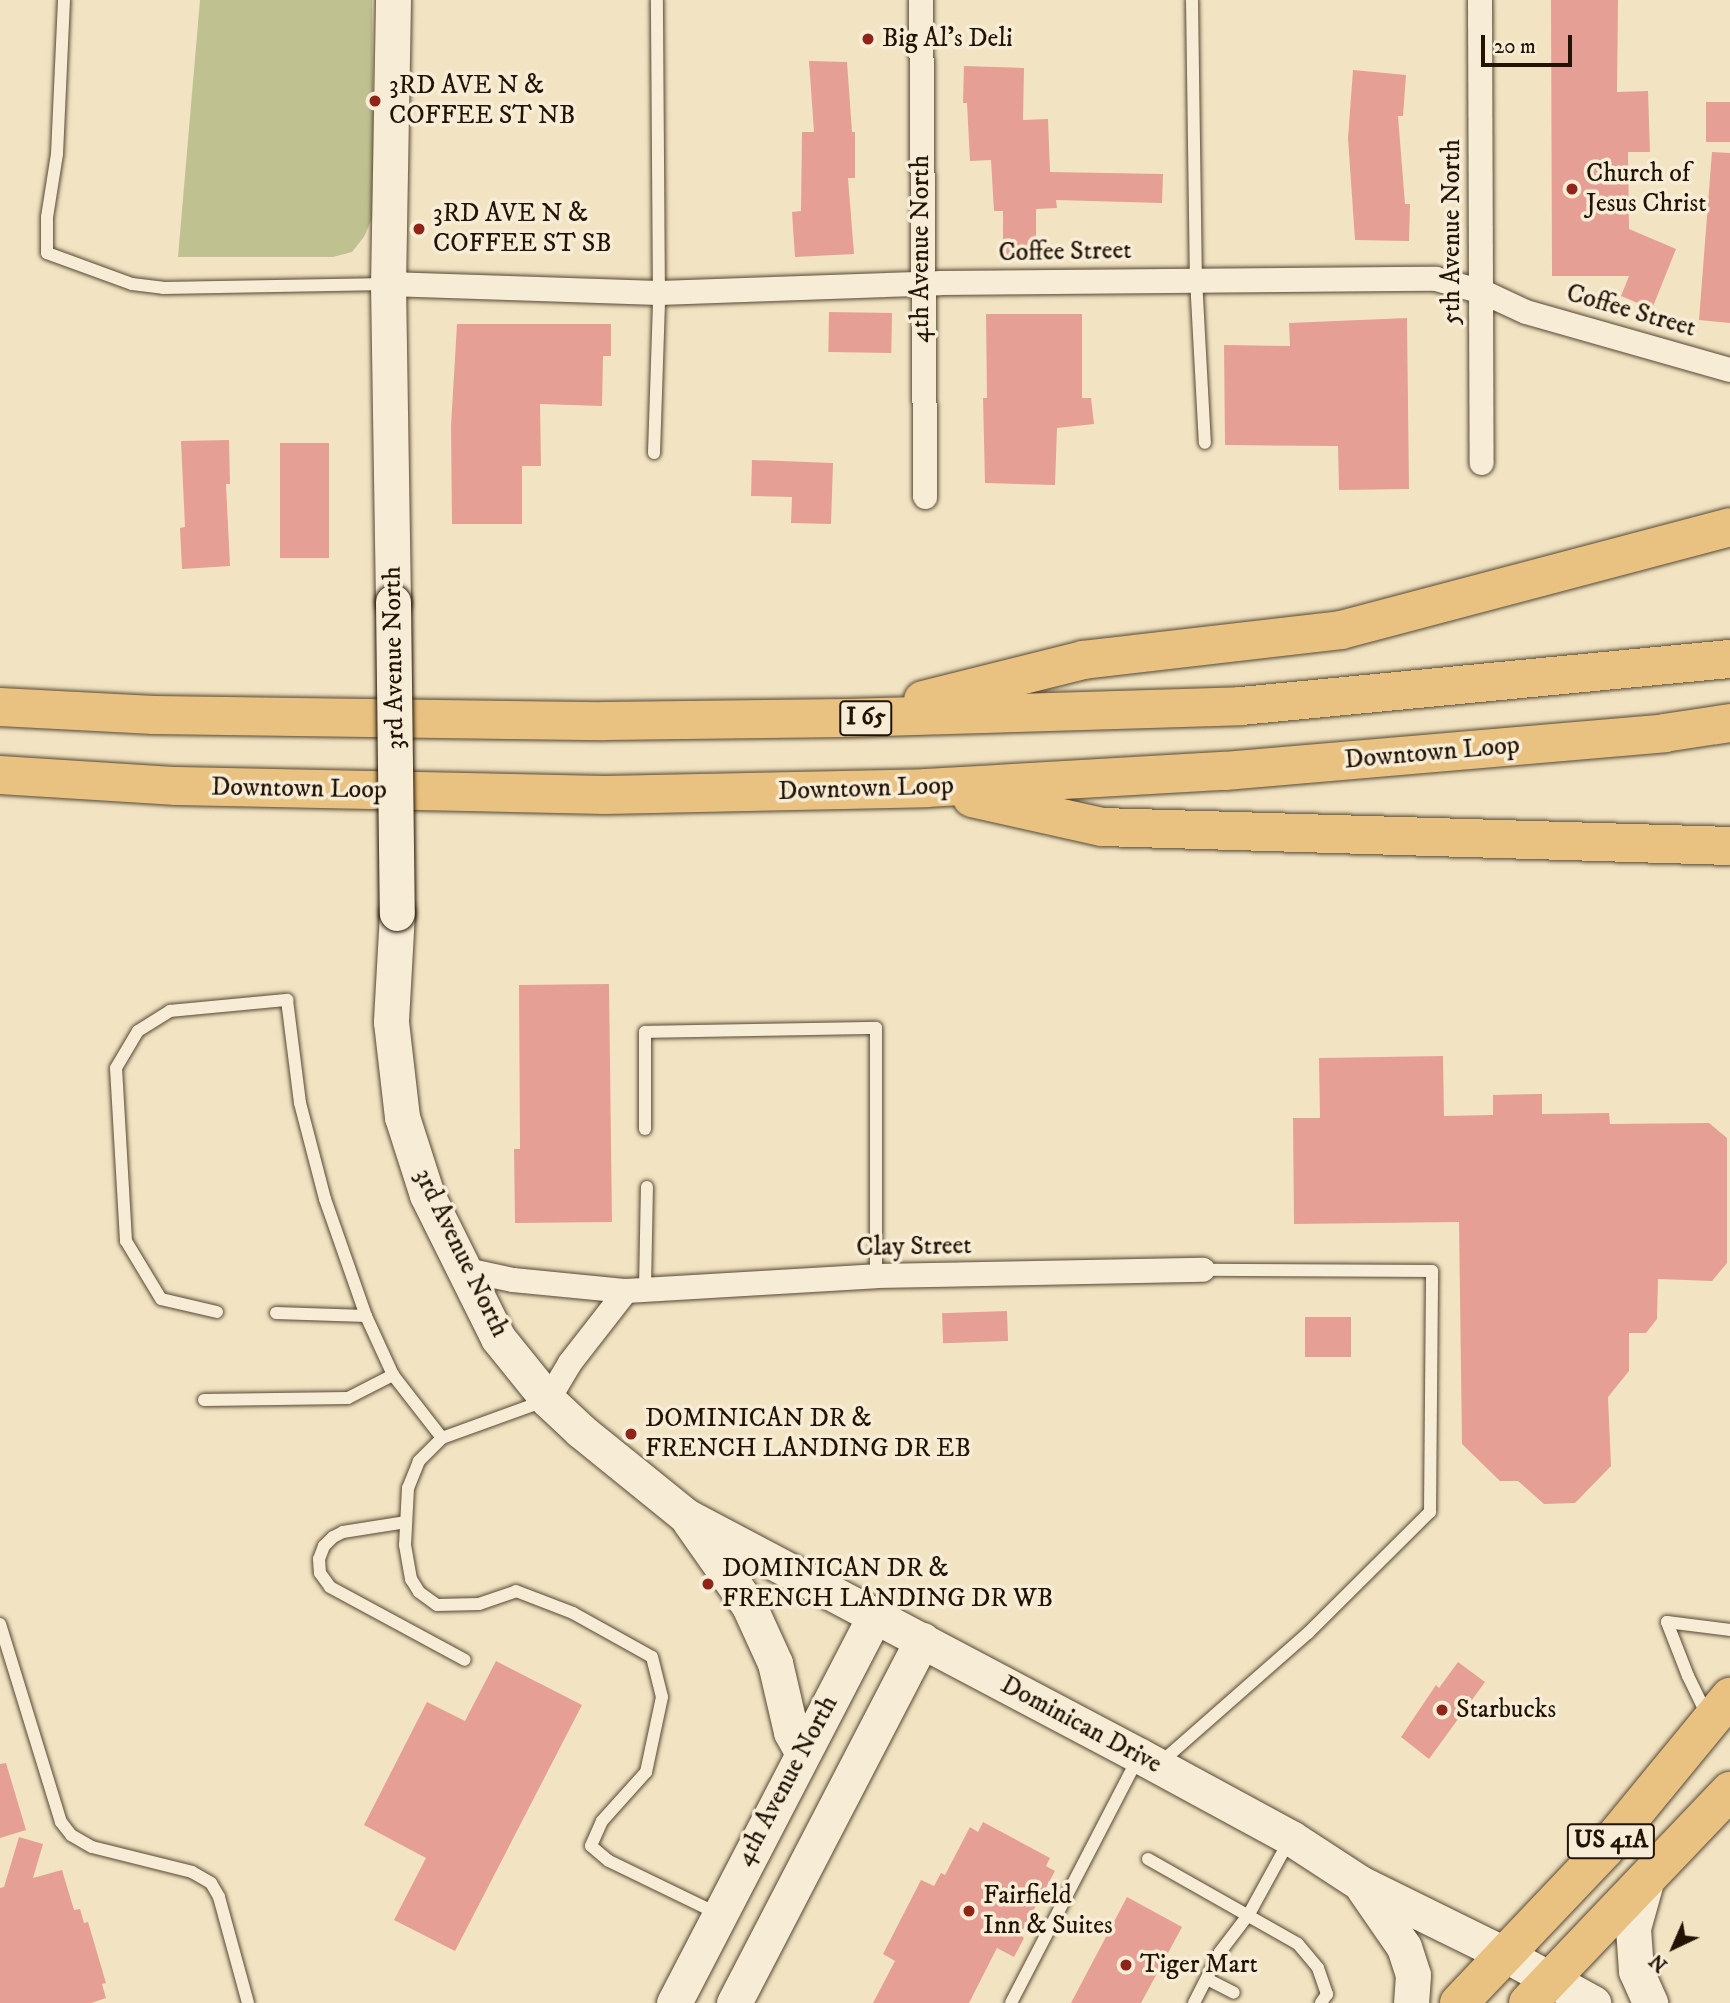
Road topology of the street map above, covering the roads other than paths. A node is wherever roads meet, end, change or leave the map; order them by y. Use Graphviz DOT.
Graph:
graph roads {
  1 [pos="64,0"];
  2 [pos="393,0"];
  3 [pos="657,0"];
  4 [pos="921,0"];
  5 [pos="1192,0"];
  6 [pos="1480,0"];
  7 [pos="1196,279"];
  8 [pos="388,284"];
  9 [pos="921,284"];
  10 [pos="1483,292"];
  11 [pos="659,293"];
  12 [pos="1730,370"];
  13 [pos="1205,443"];
  14 [pos="654,453"];
  15 [pos="1482,463"];
  16 [pos="925,497"];
  17 [pos="1730,527"];
  18 [pos="1730,659"];
  19 [pos="0,707"];
  20 [pos="847,719"];
  21 [pos="1730,723"];
  22 [pos="0,775"];
  23 [pos="926,788"];
  24 [pos="1730,846"];
  25 [pos="645,1129"];
  26 [pos="646,1186"];
  27 [pos="462,1269"];
  28 [pos="1203,1270"];
  29 [pos="876,1276"];
  30 [pos="635,1289"];
  31 [pos="217,1312"];
  32 [pos="276,1313"];
  33 [pos="366,1316"];
  34 [pos="393,1375"];
  35 [pos="204,1400"];
  36 [pos="548,1400"];
  37 [pos="581,1431"];
  38 [pos="442,1438"];
  39 [pos="686,1516"];
  40 [pos="406,1522"];
  41 [pos="875,1615"];
  42 [pos="0,1624"];
  43 [pos="1730,1630"];
  44 [pos="922,1640"];
  45 [pos="465,1660"];
  46 [pos="1720,1709"];
  47 [pos="802,1752"];
  48 [pos="1148,1760"];
  49 [pos="1730,1791"];
  50 [pos="1291,1838"];
  51 [pos="1148,1859"];
  52 [pos="1647,1878"];
  53 [pos="1360,1883"];
  54 [pos="718,1914"];
  55 [pos="1249,1914"];
  56 [pos="769,1935"];
  57 [pos="1504,1954"];
  58 [pos="1207,1979"];
  59 [pos="1539,1991"];
  60 [pos="1234,1993"];
  61 [pos="248,2003"];
  62 [pos="674,2003"];
  63 [pos="734,2003"];
  64 [pos="1011,2003"];
  65 [pos="1194,2003"];
  66 [pos="1321,2003"];
  67 [pos="1411,2003"];
  68 [pos="1459,2003"];
  69 [pos="1593,2003"];
  70 [pos="1650,2003"];
  1 -- 8 [label="lane"];
  2 -- 8 [label="street, 3rd Avenue North"];
  3 -- 11 [label="lane"];
  4 -- 9 [label="street, 4th Avenue North"];
  5 -- 7 [label="lane"];
  6 -- 10 [label="street, 5th Avenue North"];
  7 -- 9 [label="street, Coffee Street"];
  7 -- 10 [label="street, Coffee Street"];
  7 -- 13 [label="lane"];
  8 -- 11 [label="street, Coffee Street"];
  8 -- 27 [label="street, 3rd Avenue North, bridge"];
  9 -- 11 [label="street, Coffee Street"];
  9 -- 16 [label="street, 4th Avenue North"];
  10 -- 12 [label="street, Coffee Street"];
  10 -- 15 [label="street, 5th Avenue North"];
  11 -- 14 [label="lane"];
  17 -- 20 [label="main road"];
  18 -- 20 [label="main road, I 65"];
  19 -- 20 [label="main road, I 65"];
  21 -- 23 [label="main road, Downtown Loop"];
  22 -- 23 [label="main road, Downtown Loop"];
  23 -- 24 [label="main road"];
  25 -- 29 [label="lane"];
  26 -- 30 [label="lane"];
  27 -- 30 [label="street, Clay Street"];
  27 -- 36 [label="street, 3rd Avenue North"];
  28 -- 29 [label="street, Clay Street"];
  28 -- 48 [label="lane"];
  29 -- 30 [label="street, Clay Street"];
  30 -- 36 [label="street"];
  31 -- 33 [label="lane"];
  32 -- 33 [label="lane"];
  33 -- 34 [label="lane"];
  34 -- 35 [label="lane"];
  34 -- 38 [label="lane"];
  36 -- 37 [label="street, 3rd Avenue North"];
  36 -- 38 [label="lane"];
  37 -- 39 [label="street, Dominican Drive"];
  38 -- 40 [label="lane"];
  39 -- 41 [label="street, Dominican Drive"];
  39 -- 47 [label="street"];
  40 -- 45 [label="lane"];
  40 -- 54 [label="lane"];
  41 -- 44 [label="street, Dominican Drive"];
  41 -- 47 [label="street, 4th Avenue North"];
  42 -- 61 [label="lane"];
  43 -- 46 [label="lane"];
  44 -- 48 [label="street, Dominican Drive"];
  44 -- 56 [label="street"];
  46 -- 57 [label="main road, US 41A"];
  47 -- 54 [label="street, 4th Avenue North"];
  48 -- 50 [label="street, Dominican Drive"];
  48 -- 64 [label="lane"];
  49 -- 52 [label="main road, US 41A"];
  50 -- 53 [label="street, Dominican Drive"];
  50 -- 55 [label="lane"];
  51 -- 55 [label="lane"];
  52 -- 59 [label="main road, US 41A"];
  52 -- 70 [label="street"];
  53 -- 57 [label="street, Dominican Drive"];
  53 -- 67 [label="street"];
  54 -- 56 [label="street"];
  54 -- 62 [label="street, 4th Avenue North"];
  55 -- 58 [label="lane"];
  55 -- 66 [label="lane"];
  56 -- 63 [label="street"];
  57 -- 59 [label="street, Dominican Drive"];
  57 -- 68 [label="main road, US 41A"];
  58 -- 60 [label="lane"];
  58 -- 65 [label="lane"];
  59 -- 69 [label="street, Dominican Drive"];
}
